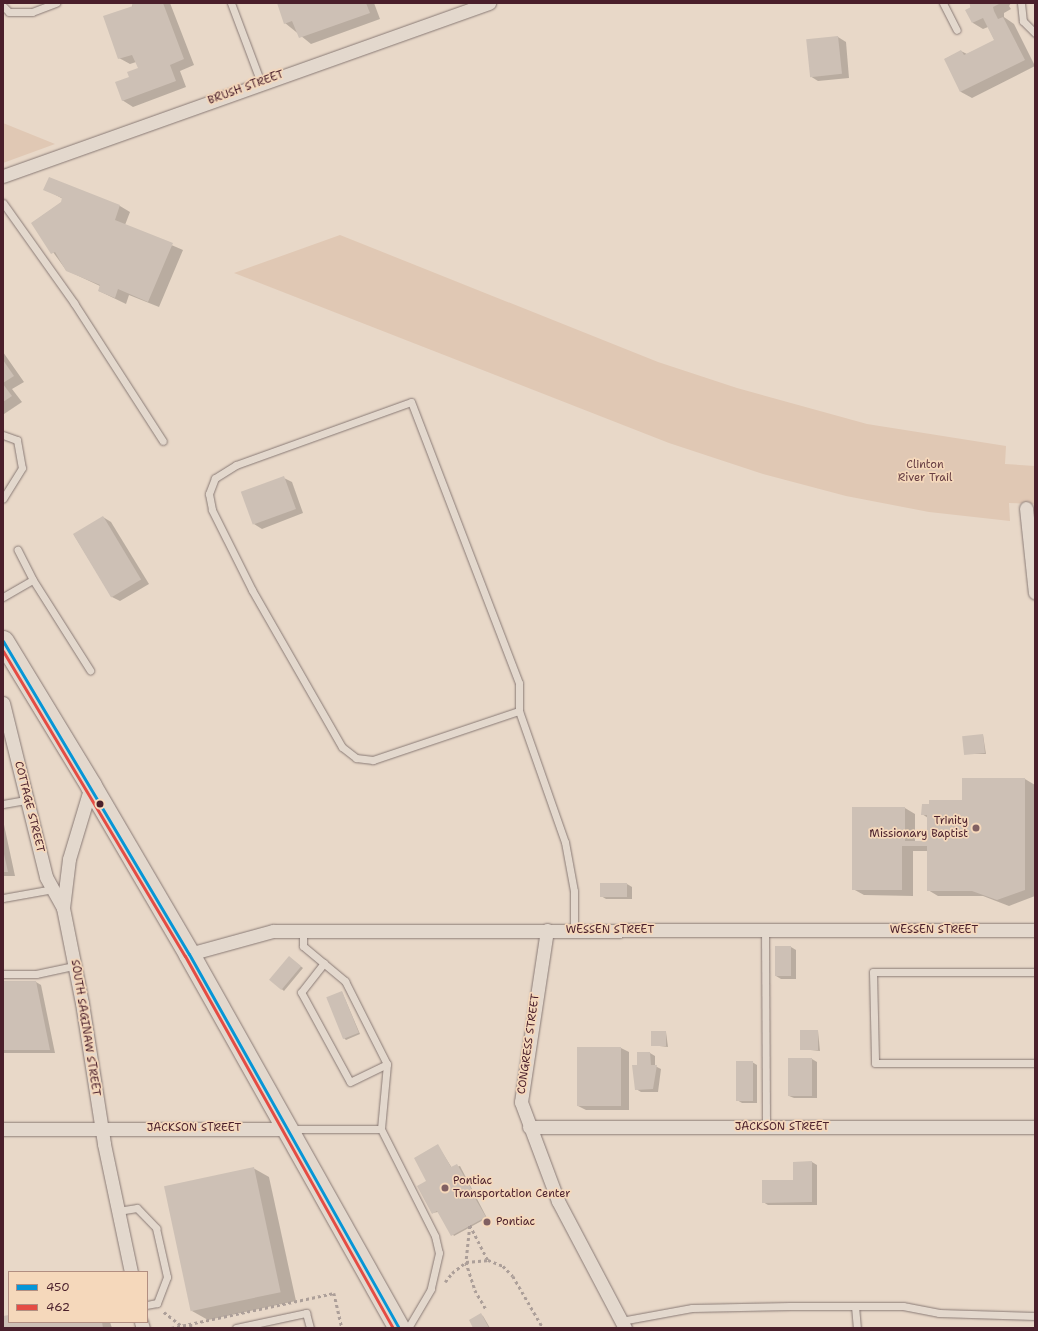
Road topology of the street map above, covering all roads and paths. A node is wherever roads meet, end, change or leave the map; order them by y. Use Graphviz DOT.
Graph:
graph roads {
  1 [pos="56,3"];
  2 [pos="231,3"];
  3 [pos="489,3"];
  4 [pos="943,3"];
  5 [pos="1021,3"];
  6 [pos="3,6"];
  7 [pos="957,30"];
  8 [pos="1035,33"];
  9 [pos="261,82"];
  10 [pos="3,176"];
  11 [pos="3,203"];
  12 [pos="3,435"];
  13 [pos="163,441"];
  14 [pos="3,498"];
  15 [pos="1026,508"];
  16 [pos="18,550"];
  17 [pos="33,580"];
  18 [pos="1035,593"];
  19 [pos="3,597"];
  20 [pos="3,641"];
  21 [pos="90,670"];
  22 [pos="3,703"];
  23 [pos="519,711"];
  24 [pos="7,734"];
  25 [pos="91,786"];
  26 [pos="26,800"];
  27 [pos="3,804"];
  28 [pos="53,889"];
  29 [pos="3,898"];
  30 [pos="63,908"];
  31 [pos="547,930"];
  32 [pos="574,930"];
  33 [pos="765,930"];
  34 [pos="1035,930"];
  35 [pos="303,931"];
  36 [pos="189,954"];
  37 [pos="324,963"];
  38 [pos="75,966"];
  39 [pos="1035,972"];
  40 [pos="3,974"];
  41 [pos="1035,1063"];
  42 [pos="387,1064"];
  43 [pos="529,1127"];
  44 [pos="766,1127"];
  45 [pos="1035,1127"];
  46 [pos="101,1128"];
  47 [pos="3,1129"];
  48 [pos="287,1129"];
  49 [pos="381,1129"];
  50 [pos="118,1211"];
  51 [pos="488,1260"];
  52 [pos="466,1262"];
  53 [pos="131,1271"];
  54 [pos="148,1305"];
  55 [pos="855,1306"];
  56 [pos="486,1309"];
  57 [pos="164,1312"];
  58 [pos="1035,1316"];
  59 [pos="190,1324"];
  60 [pos="623,1324"];
  61 [pos="182,1326"];
  62 [pos="191,1328"];
  63 [pos="236,1328"];
  64 [pos="310,1328"];
  65 [pos="399,1328"];
  66 [pos="408,1328"];
  67 [pos="543,1328"];
  68 [pos="857,1328"];
  1 -- 6 [label="lane"];
  2 -- 9 [label="lane"];
  3 -- 9 [label="street, BRUSH STREET"];
  4 -- 7 [label="lane"];
  5 -- 8 [label="lane"];
  9 -- 10 [label="street, BRUSH STREET"];
  11 -- 13 [label="lane"];
  12 -- 14 [label="lane"];
  15 -- 18 [label="street"];
  16 -- 17 [label="lane"];
  17 -- 19 [label="lane"];
  17 -- 21 [label="lane"];
  20 -- 25 [label="main road"];
  22 -- 24 [label="street, COTTAGE STREET"];
  23 -- 23 [label="lane"];
  23 -- 32 [label="lane"];
  24 -- 26 [label="street, COTTAGE STREET"];
  25 -- 30 [label="street, SOUTH SAGINAW STREET"];
  25 -- 36 [label="main road"];
  26 -- 27 [label="lane"];
  26 -- 28 [label="street, COTTAGE STREET"];
  28 -- 29 [label="lane"];
  28 -- 30 [label="street, COTTAGE STREET"];
  30 -- 38 [label="street, SOUTH SAGINAW STREET"];
  31 -- 32 [label="street, WESSEN STREET"];
  31 -- 35 [label="street, WESSEN STREET"];
  31 -- 43 [label="street, CONGRESS STREET"];
  32 -- 33 [label="street, WESSEN STREET"];
  33 -- 34 [label="street, WESSEN STREET"];
  33 -- 44 [label="lane"];
  35 -- 36 [label="street, WESSEN STREET"];
  35 -- 37 [label="lane"];
  36 -- 48 [label="main road"];
  37 -- 42 [label="lane"];
  37 -- 42 [label="lane"];
  38 -- 40 [label="lane"];
  38 -- 46 [label="street, SOUTH SAGINAW STREET"];
  39 -- 41 [label="lane"];
  42 -- 49 [label="lane"];
  43 -- 44 [label="street, JACKSON STREET"];
  43 -- 60 [label="street, CONGRESS STREET"];
  44 -- 45 [label="street, JACKSON STREET"];
  46 -- 47 [label="street, JACKSON STREET"];
  46 -- 48 [label="street, JACKSON STREET"];
  46 -- 50 [label="street, SOUTH SAGINAW STREET"];
  48 -- 49 [label="lane"];
  48 -- 65 [label="main road"];
  49 -- 66 [label="lane"];
  50 -- 53 [label="street, SOUTH SAGINAW STREET"];
  50 -- 54 [label="lane"];
  51 -- 52 [label="path"];
  51 -- 52 [label="path"];
  51 -- 67 [label="path"];
  52 -- 56 [label="path"];
  55 -- 58 [label="lane"];
  55 -- 60 [label="lane"];
  55 -- 68 [label="lane"];
  57 -- 61 [label="path"];
  59 -- 62 [label="path"];
  63 -- 64 [label="lane"];
}
